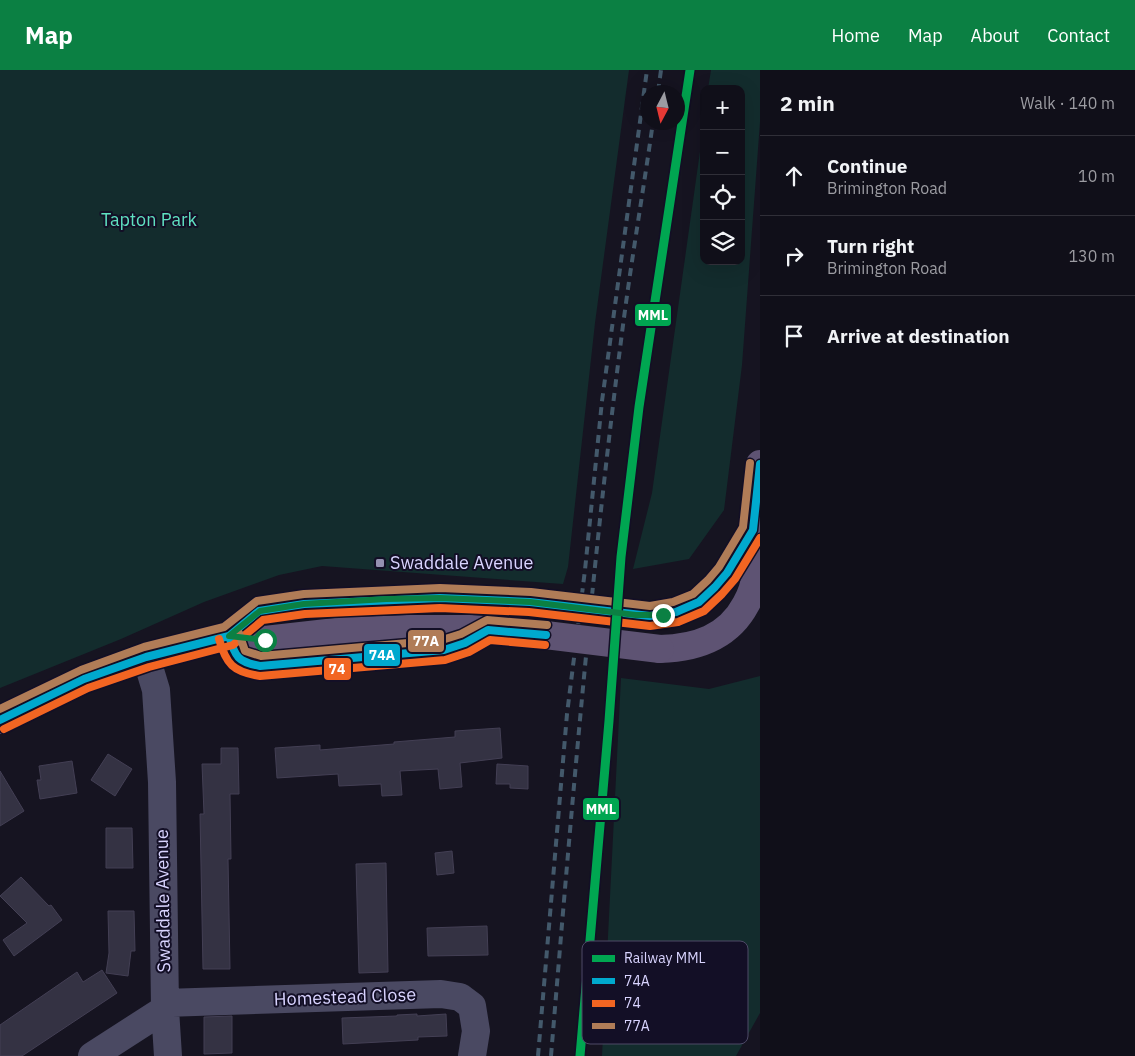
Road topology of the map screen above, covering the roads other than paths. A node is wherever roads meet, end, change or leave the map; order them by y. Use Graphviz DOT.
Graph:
graph roads {
  1 [pos="760,464"];
  2 [pos="753,530"];
  3 [pos="229,636"];
  4 [pos="146,657"];
  5 [pos="0,720"];
  6 [pos="164,1006"];
  7 [pos="92,1056"];
  8 [pos="168,1056"];
  9 [pos="472,1056"];
  1 -- 2 [label="main road"];
  2 -- 3 [label="main road, bridge"];
  2 -- 3 [label="main road, bridge"];
  3 -- 4 [label="main road"];
  4 -- 5 [label="main road"];
  4 -- 6 [label="street, Swaddale Avenue"];
  6 -- 7 [label="street"];
  6 -- 8 [label="street, Swaddale Avenue"];
  6 -- 9 [label="street, Homestead Close"];
}
